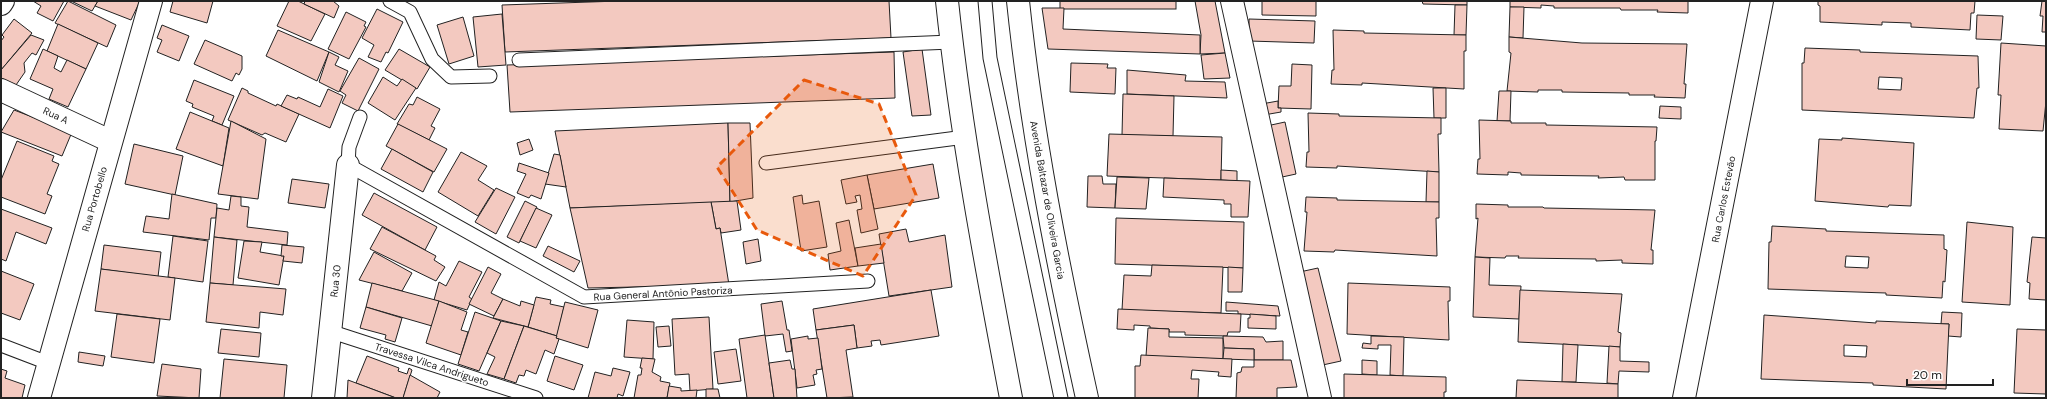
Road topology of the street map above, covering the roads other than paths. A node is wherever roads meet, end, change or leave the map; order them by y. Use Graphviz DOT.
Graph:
graph roads {
  1 [pos="3,1"];
  2 [pos="151,1"];
  3 [pos="390,1"];
  4 [pos="947,1"];
  5 [pos="985,1"];
  6 [pos="1018,1"];
  7 [pos="1232,1"];
  8 [pos="1762,1"];
  9 [pos="1,4"];
  10 [pos="951,42"];
  11 [pos="519,60"];
  12 [pos="490,76"];
  13 [pos="1,90"];
  14 [pos="360,117"];
  15 [pos="965,137"];
  16 [pos="110,141"];
  17 [pos="766,163"];
  18 [pos="348,165"];
  19 [pos="868,281"];
  20 [pos="329,331"];
  21 [pos="1,346"];
  22 [pos="48,363"];
  23 [pos="39,398"];
  24 [pos="323,398"];
  25 [pos="536,398"];
  26 [pos="1011,398"];
  27 [pos="1061,398"];
  28 [pos="1087,398"];
  29 [pos="1320,398"];
  30 [pos="1684,398"];
  1 -- 9 [label="street"];
  2 -- 16 [label="street, Rua Portobello"];
  3 -- 12 [label="lane"];
  4 -- 10 [label="street"];
  5 -- 27 [label="lane"];
  6 -- 28 [label="street, Avenida Baltazar de Oliveira Garcia"];
  7 -- 29 [label="street"];
  8 -- 30 [label="street, Rua Carlos Estevão"];
  10 -- 11 [label="lane"];
  10 -- 15 [label="street"];
  13 -- 16 [label="street, Rua A"];
  14 -- 18 [label="lane"];
  15 -- 17 [label="lane"];
  15 -- 26 [label="street"];
  16 -- 22 [label="street, Rua Portobello"];
  18 -- 19 [label="lane, Rua General Antônio Pastoriza"];
  18 -- 20 [label="street, Rua 30"];
  20 -- 24 [label="street, Rua 30"];
  20 -- 25 [label="lane, Travessa Vilca Andrigueto"];
  21 -- 22 [label="lane"];
  22 -- 23 [label="street, Rua Portobello"];
}
